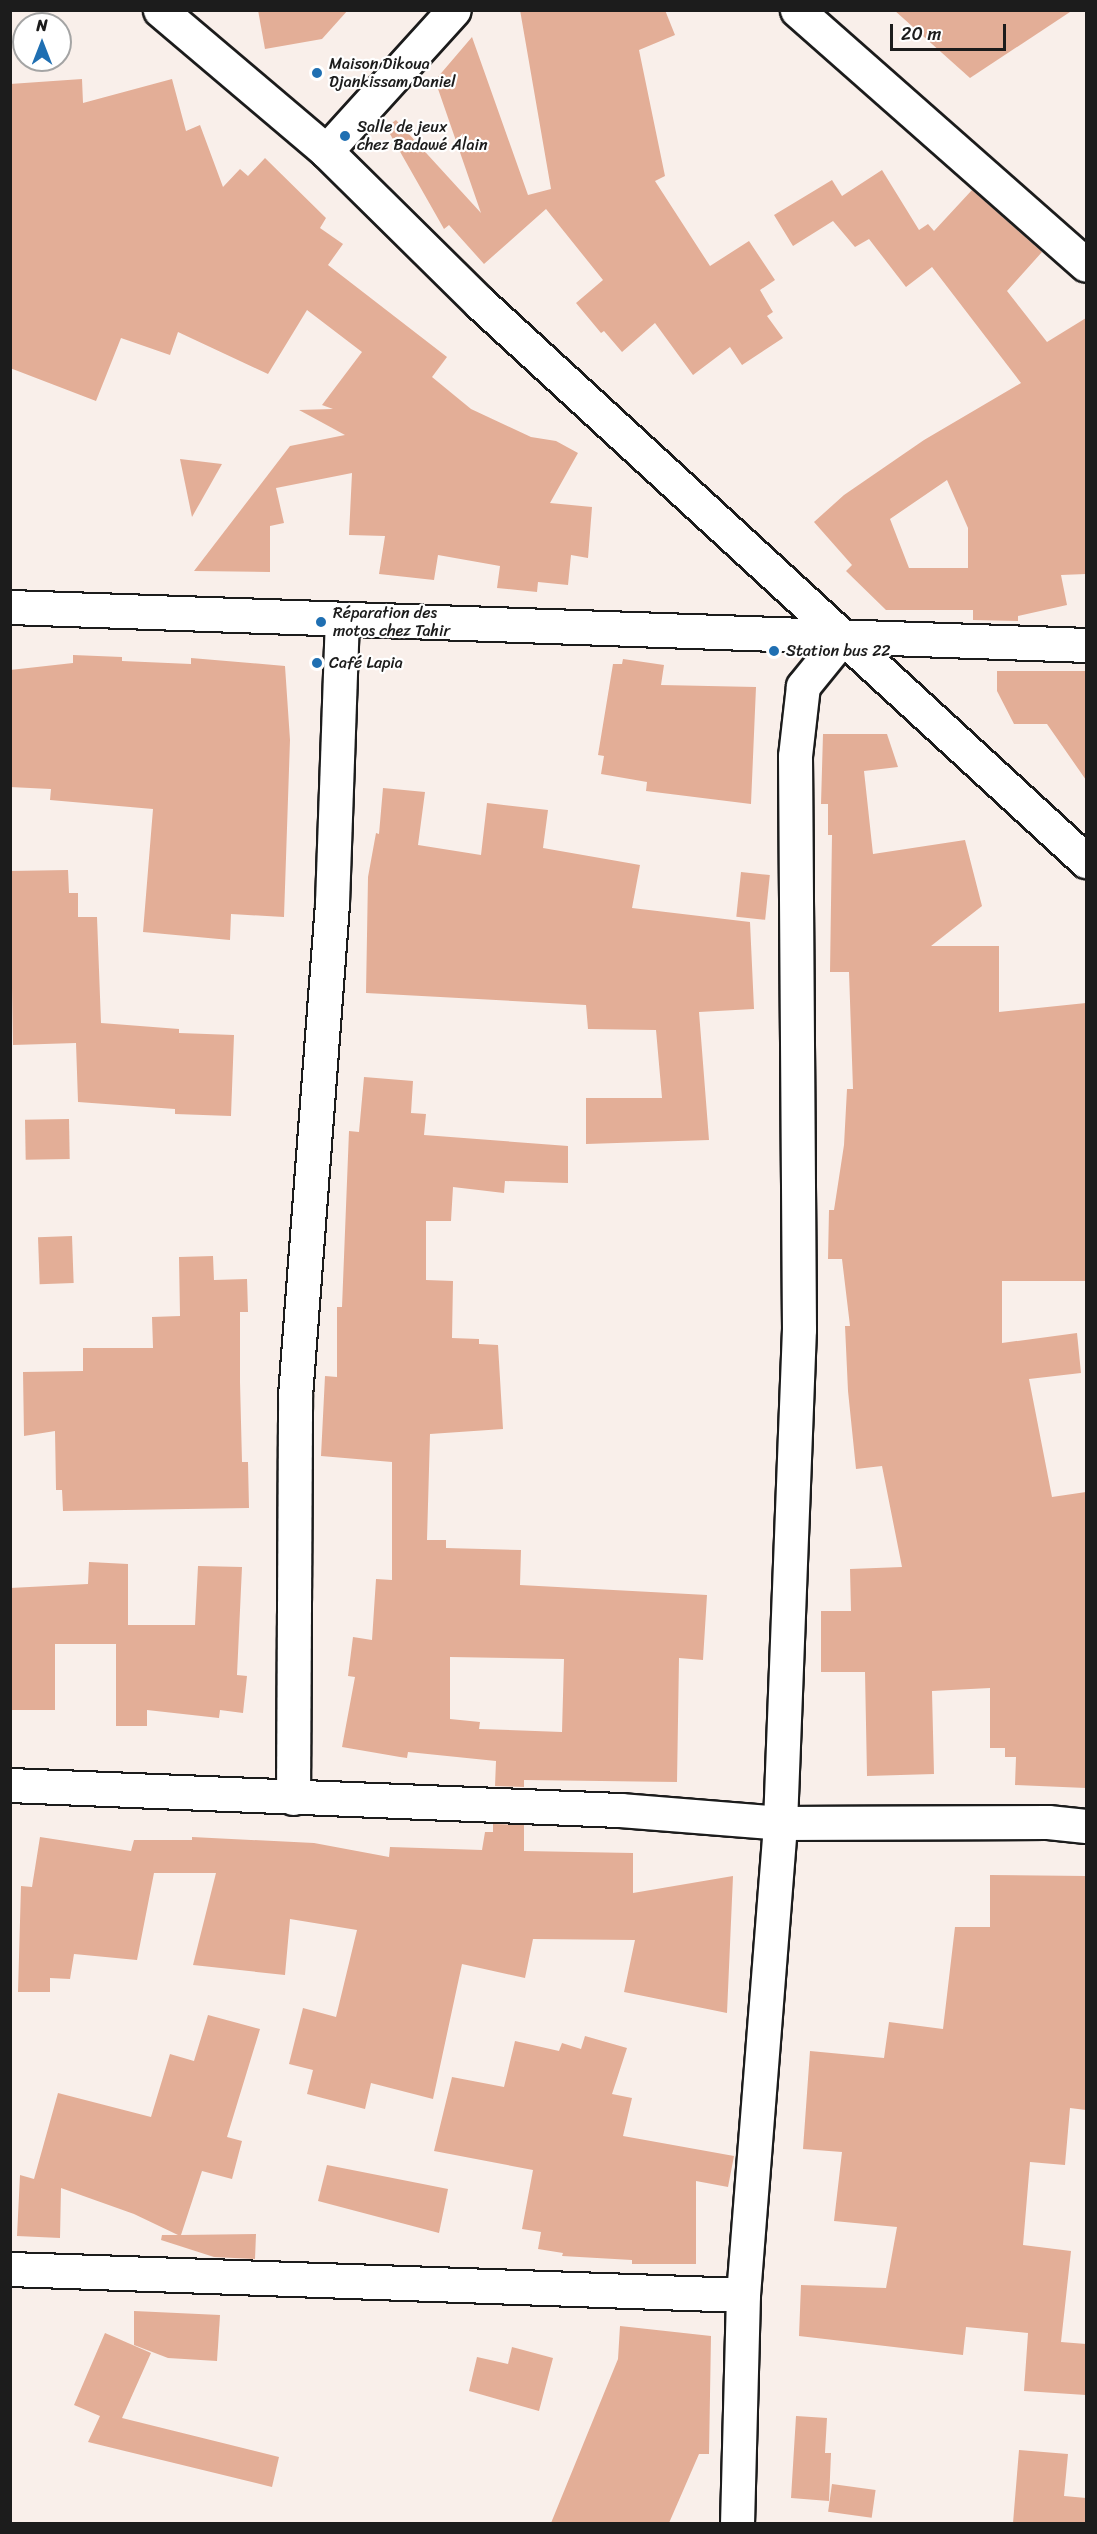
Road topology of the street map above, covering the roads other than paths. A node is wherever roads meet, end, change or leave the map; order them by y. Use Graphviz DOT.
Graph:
graph roads {
  1 [pos="160,10"];
  2 [pos="454,10"];
  3 [pos="797,10"];
  4 [pos="326,152"];
  5 [pos="1086,265"];
  6 [pos="10,607"];
  7 [pos="342,621"];
  8 [pos="842,638"];
  9 [pos="1086,645"];
  10 [pos="1086,861"];
  11 [pos="10,1785"];
  12 [pos="293,1798"];
  13 [pos="780,1823"];
  14 [pos="1086,1826"];
  15 [pos="10,2269"];
  16 [pos="743,2295"];
  17 [pos="737,2523"];
  1 -- 4 [label="street"];
  2 -- 4 [label="street"];
  3 -- 5 [label="street"];
  4 -- 8 [label="street"];
  6 -- 7 [label="street"];
  7 -- 8 [label="street"];
  7 -- 12 [label="street"];
  8 -- 9 [label="street"];
  8 -- 10 [label="street"];
  8 -- 13 [label="street"];
  11 -- 12 [label="street"];
  12 -- 13 [label="street"];
  13 -- 14 [label="street"];
  13 -- 16 [label="street"];
  15 -- 16 [label="street"];
  16 -- 17 [label="street"];
}
